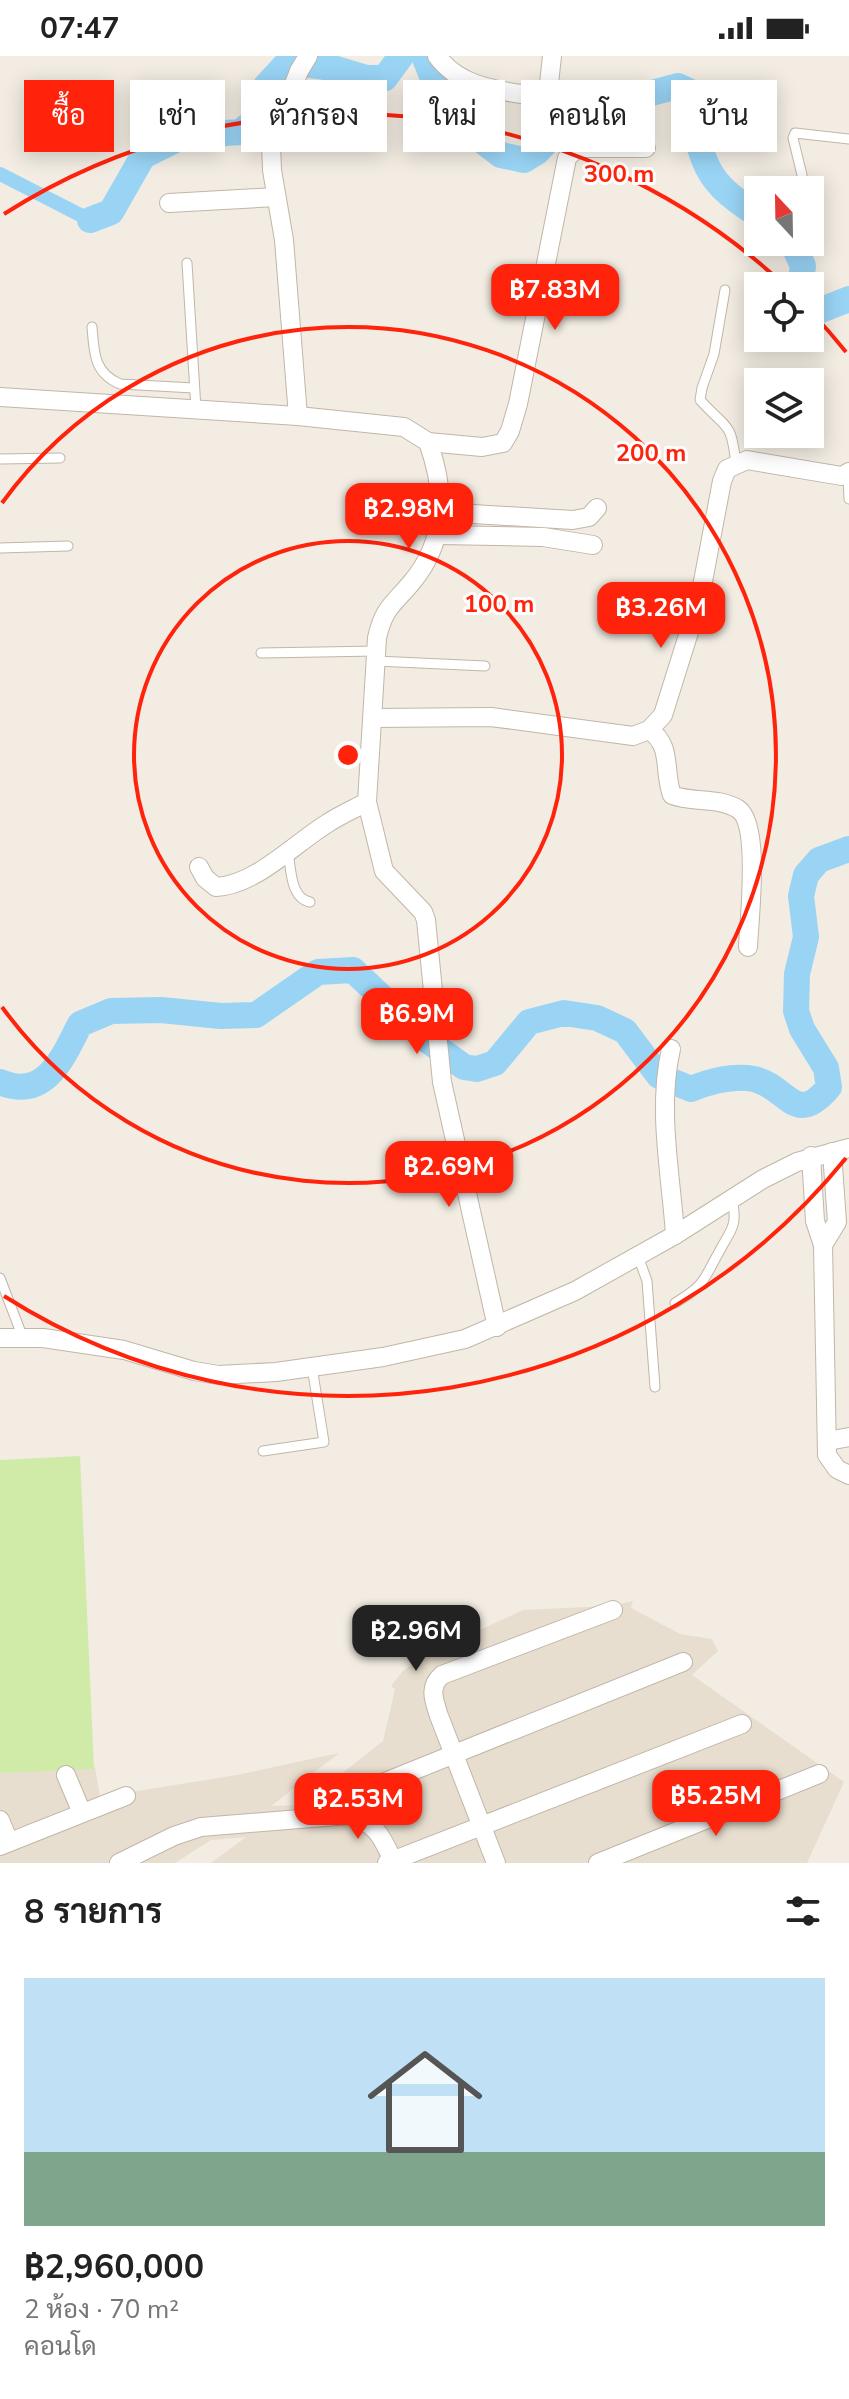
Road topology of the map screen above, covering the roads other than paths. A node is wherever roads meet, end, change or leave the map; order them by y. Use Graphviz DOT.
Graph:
graph roads {
  1 [pos="552,56"];
  2 [pos="442,59"];
  3 [pos="304,63"];
  4 [pos="849,139"];
  5 [pos="573,152"];
  6 [pos="802,175"];
  7 [pos="276,197"];
  8 [pos="169,203"];
  9 [pos="187,263"];
  10 [pos="725,290"];
  11 [pos="92,327"];
  12 [pos="194,388"];
  13 [pos="0,397"];
  14 [pos="196,409"];
  15 [pos="298,416"];
  16 [pos="428,442"];
  17 [pos="60,458"];
  18 [pos="0,459"];
  19 [pos="736,464"];
  20 [pos="848,473"];
  21 [pos="849,499"];
  22 [pos="597,508"];
  23 [pos="440,512"];
  24 [pos="438,535"];
  25 [pos="593,545"];
  26 [pos="68,546"];
  27 [pos="0,548"];
  28 [pos="261,653"];
  29 [pos="376,656"];
  30 [pos="485,666"];
  31 [pos="373,718"];
  32 [pos="649,730"];
  33 [pos="367,802"];
  34 [pos="288,851"];
  35 [pos="199,867"];
  36 [pos="310,902"];
  37 [pos="748,947"];
  38 [pos="671,1049"];
  39 [pos="841,1150"];
  40 [pos="804,1159"];
  41 [pos="732,1199"];
  42 [pos="675,1235"];
  43 [pos="823,1245"];
  44 [pos="638,1256"];
  45 [pos="0,1278"];
  46 [pos="675,1303"];
  47 [pos="497,1327"];
  48 [pos="0,1338"];
  49 [pos="23,1338"];
  50 [pos="312,1367"];
  51 [pos="655,1387"];
  52 [pos="849,1437"];
  53 [pos="828,1441"];
  54 [pos="263,1451"];
  55 [pos="849,1475"];
  56 [pos="613,1610"];
  57 [pos="683,1662"];
  58 [pos="742,1724"];
  59 [pos="454,1754"];
  60 [pos="819,1774"];
  61 [pos="66,1775"];
  62 [pos="375,1786"];
  63 [pos="126,1796"];
  64 [pos="82,1813"];
  65 [pos="0,1820"];
  66 [pos="483,1826"];
  67 [pos="4,1844"];
  68 [pos="391,1862"];
  69 [pos="119,1863"];
  70 [pos="496,1863"];
  71 [pos="598,1863"];
  1 -- 2 [label="street"];
  3 -- 7 [label="street"];
  4 -- 6 [label="lane"];
  5 -- 16 [label="street"];
  7 -- 8 [label="street"];
  7 -- 15 [label="street"];
  9 -- 12 [label="lane"];
  10 -- 19 [label="lane"];
  11 -- 12 [label="lane"];
  12 -- 14 [label="lane"];
  13 -- 14 [label="street"];
  14 -- 15 [label="street"];
  15 -- 16 [label="street"];
  16 -- 23 [label="street"];
  17 -- 18 [label="lane"];
  19 -- 20 [label="street"];
  19 -- 32 [label="street"];
  20 -- 21 [label="lane"];
  22 -- 23 [label="street"];
  23 -- 24 [label="street"];
  24 -- 25 [label="street"];
  24 -- 29 [label="street"];
  26 -- 27 [label="lane"];
  28 -- 29 [label="lane"];
  29 -- 30 [label="lane"];
  29 -- 31 [label="street"];
  31 -- 32 [label="street"];
  31 -- 33 [label="street"];
  32 -- 37 [label="street"];
  33 -- 34 [label="street"];
  33 -- 47 [label="street"];
  34 -- 35 [label="street"];
  34 -- 36 [label="lane"];
  38 -- 42 [label="street"];
  39 -- 40 [label="street"];
  39 -- 43 [label="street"];
  40 -- 41 [label="street"];
  40 -- 43 [label="street"];
  41 -- 42 [label="street"];
  41 -- 46 [label="lane"];
  42 -- 44 [label="street"];
  43 -- 53 [label="street"];
  44 -- 47 [label="street"];
  44 -- 51 [label="lane"];
  45 -- 49 [label="lane"];
  47 -- 50 [label="street"];
  48 -- 49 [label="street"];
  49 -- 50 [label="street"];
  50 -- 54 [label="lane"];
  52 -- 53 [label="street"];
  53 -- 55 [label="street"];
  56 -- 59 [label="street"];
  57 -- 59 [label="street"];
  58 -- 66 [label="street"];
  59 -- 62 [label="street"];
  59 -- 66 [label="street"];
  60 -- 71 [label="street"];
  61 -- 64 [label="street"];
  63 -- 64 [label="street"];
  64 -- 67 [label="street"];
  65 -- 67 [label="street"];
  66 -- 68 [label="street"];
  66 -- 70 [label="street"];
  68 -- 69 [label="street"];
}
